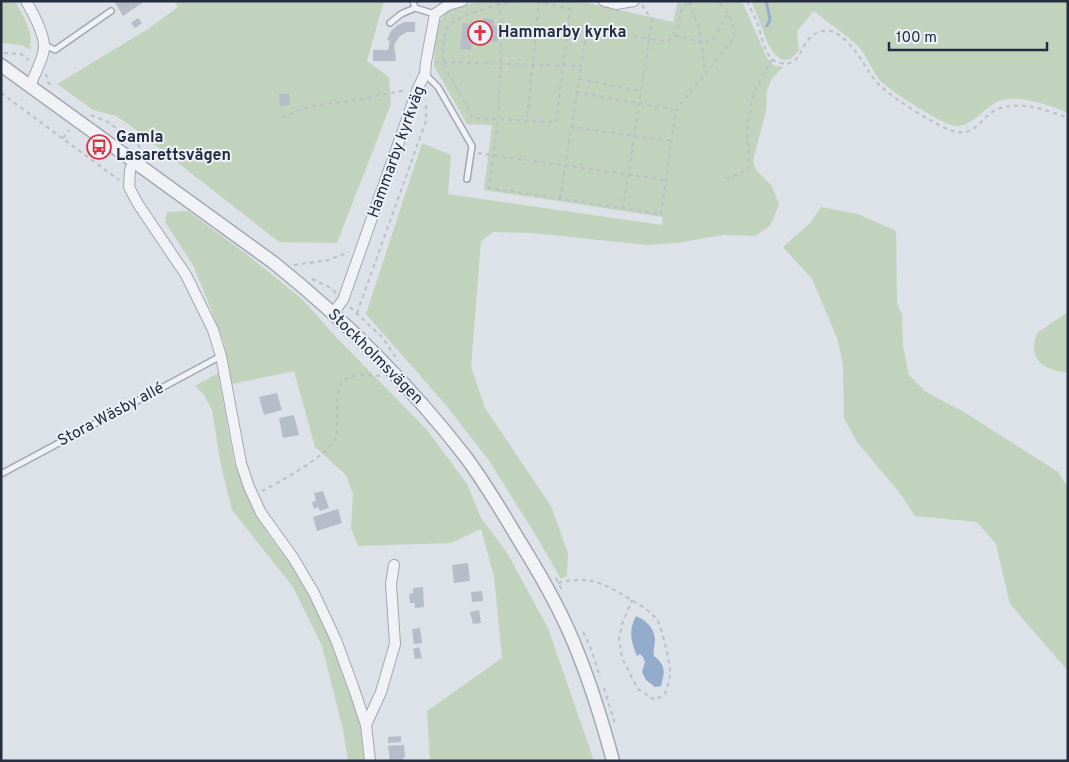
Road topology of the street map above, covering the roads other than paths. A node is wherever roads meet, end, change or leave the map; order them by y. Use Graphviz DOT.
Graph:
graph roads {
  1 [pos="26,1"];
  2 [pos="413,1"];
  3 [pos="462,1"];
  4 [pos="604,1"];
  5 [pos="634,1"];
  6 [pos="415,8"];
  7 [pos="111,11"];
  8 [pos="434,14"];
  9 [pos="390,23"];
  10 [pos="44,45"];
  11 [pos="1,65"];
  12 [pos="426,74"];
  13 [pos="30,86"];
  14 [pos="134,161"];
  15 [pos="467,179"];
  16 [pos="333,314"];
  17 [pos="221,356"];
  18 [pos="1,474"];
  19 [pos="394,565"];
  20 [pos="366,725"];
  21 [pos="370,761"];
  22 [pos="613,761"];
  1 -- 10 [label="street"];
  2 -- 6 [label="lane"];
  3 -- 8 [label="street"];
  4 -- 5 [label="street"];
  6 -- 8 [label="lane"];
  6 -- 9 [label="lane"];
  7 -- 10 [label="lane"];
  8 -- 12 [label="street, Hammarby kyrkväg"];
  10 -- 13 [label="street"];
  11 -- 13 [label="street, Stockholmsvägen"];
  12 -- 15 [label="lane"];
  12 -- 16 [label="street, Hammarby kyrkväg"];
  13 -- 14 [label="street, Stockholmsvägen"];
  14 -- 16 [label="street, Stockholmsvägen"];
  14 -- 17 [label="street"];
  16 -- 22 [label="street, Stockholmsvägen"];
  17 -- 18 [label="lane, Stora Wäsby allé"];
  17 -- 20 [label="street"];
  19 -- 20 [label="street"];
  20 -- 21 [label="street"];
}
